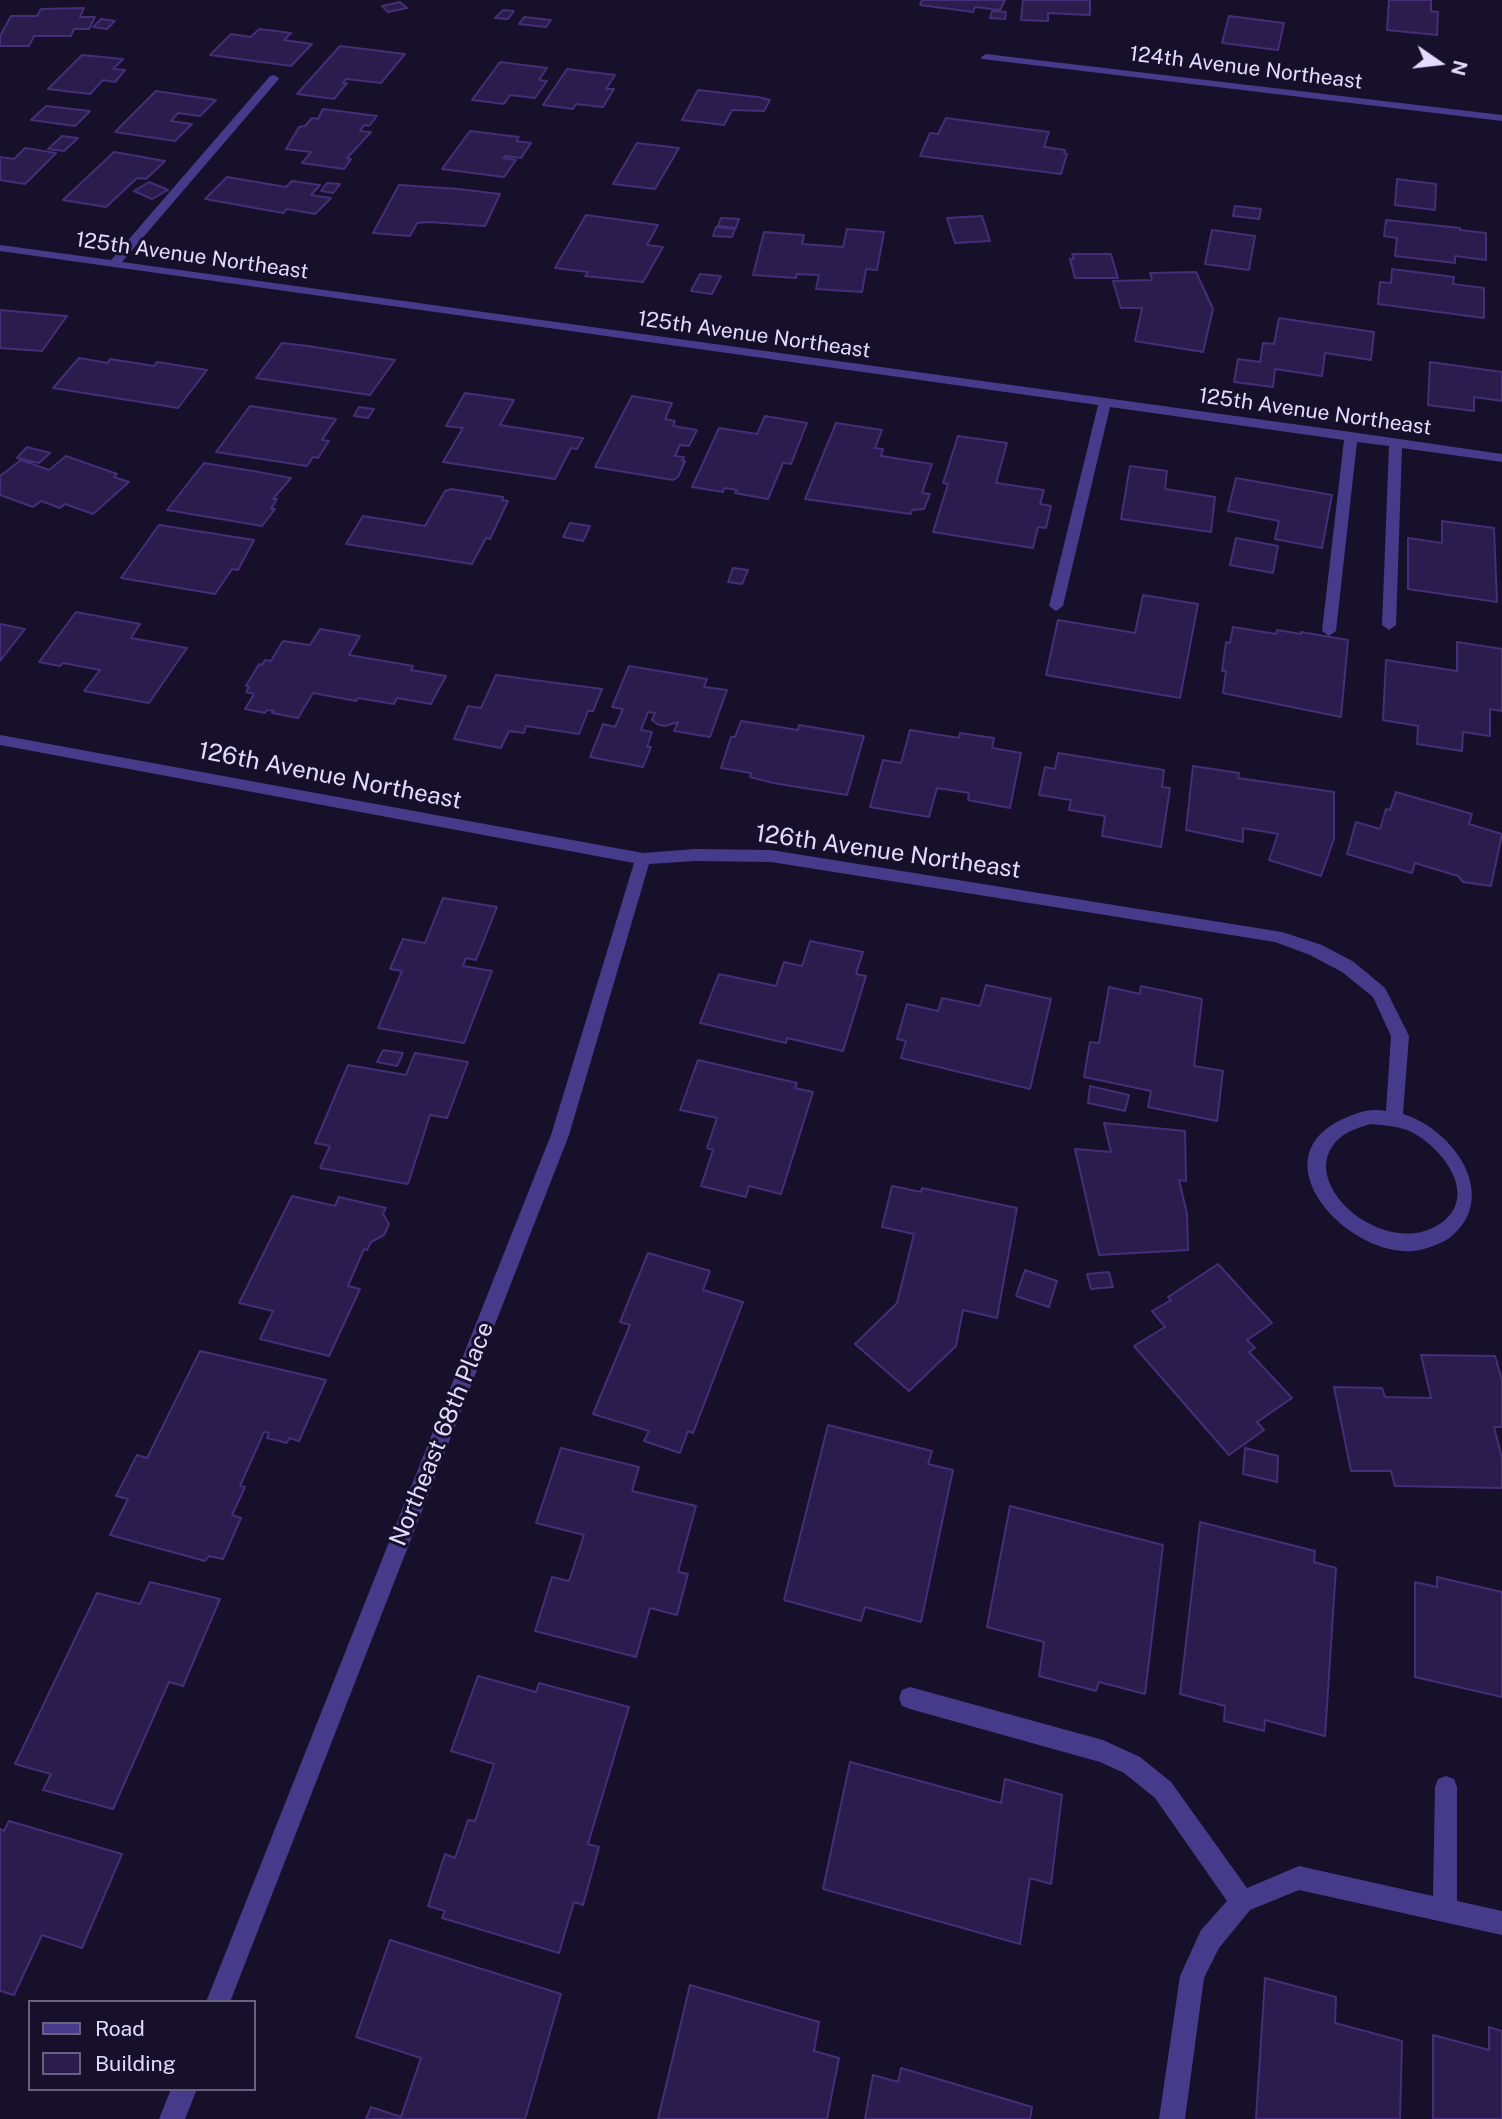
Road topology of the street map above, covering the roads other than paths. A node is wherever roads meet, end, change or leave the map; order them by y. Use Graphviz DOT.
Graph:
graph roads {
  1 [pos="986,57"];
  2 [pos="274,78"];
  3 [pos="1502,118"];
  4 [pos="0,248"];
  5 [pos="114,264"];
  6 [pos="1105,402"];
  7 [pos="1351,436"];
  8 [pos="1396,443"];
  9 [pos="1502,458"];
  10 [pos="1056,606"];
  11 [pos="1390,625"];
  12 [pos="1329,631"];
  13 [pos="0,740"];
  14 [pos="643,859"];
  15 [pos="1394,1118"];
  16 [pos="911,1698"];
  17 [pos="1446,1787"];
  18 [pos="1242,1902"];
  19 [pos="1445,1909"];
  20 [pos="1502,1923"];
  21 [pos="219,2000"];
  22 [pos="183,2091"];
  23 [pos="172,2119"];
  24 [pos="1172,2119"];
  1 -- 3 [label="street, 124th Avenue Northeast"];
  2 -- 5 [label="street"];
  4 -- 5 [label="street, 125th Avenue Northeast"];
  5 -- 6 [label="street, 125th Avenue Northeast"];
  6 -- 7 [label="street, 125th Avenue Northeast"];
  6 -- 10 [label="street"];
  7 -- 8 [label="street, 125th Avenue Northeast"];
  7 -- 12 [label="street"];
  8 -- 9 [label="street, 125th Avenue Northeast"];
  8 -- 11 [label="street"];
  13 -- 14 [label="street, 126th Avenue Northeast"];
  14 -- 15 [label="street, 126th Avenue Northeast"];
  14 -- 21 [label="street, Northeast 68th Place"];
  15 -- 15 [label="street"];
  16 -- 18 [label="street"];
  17 -- 19 [label="street"];
  18 -- 19 [label="street"];
  18 -- 24 [label="street"];
  19 -- 20 [label="street"];
  22 -- 23 [label="street"];
}
